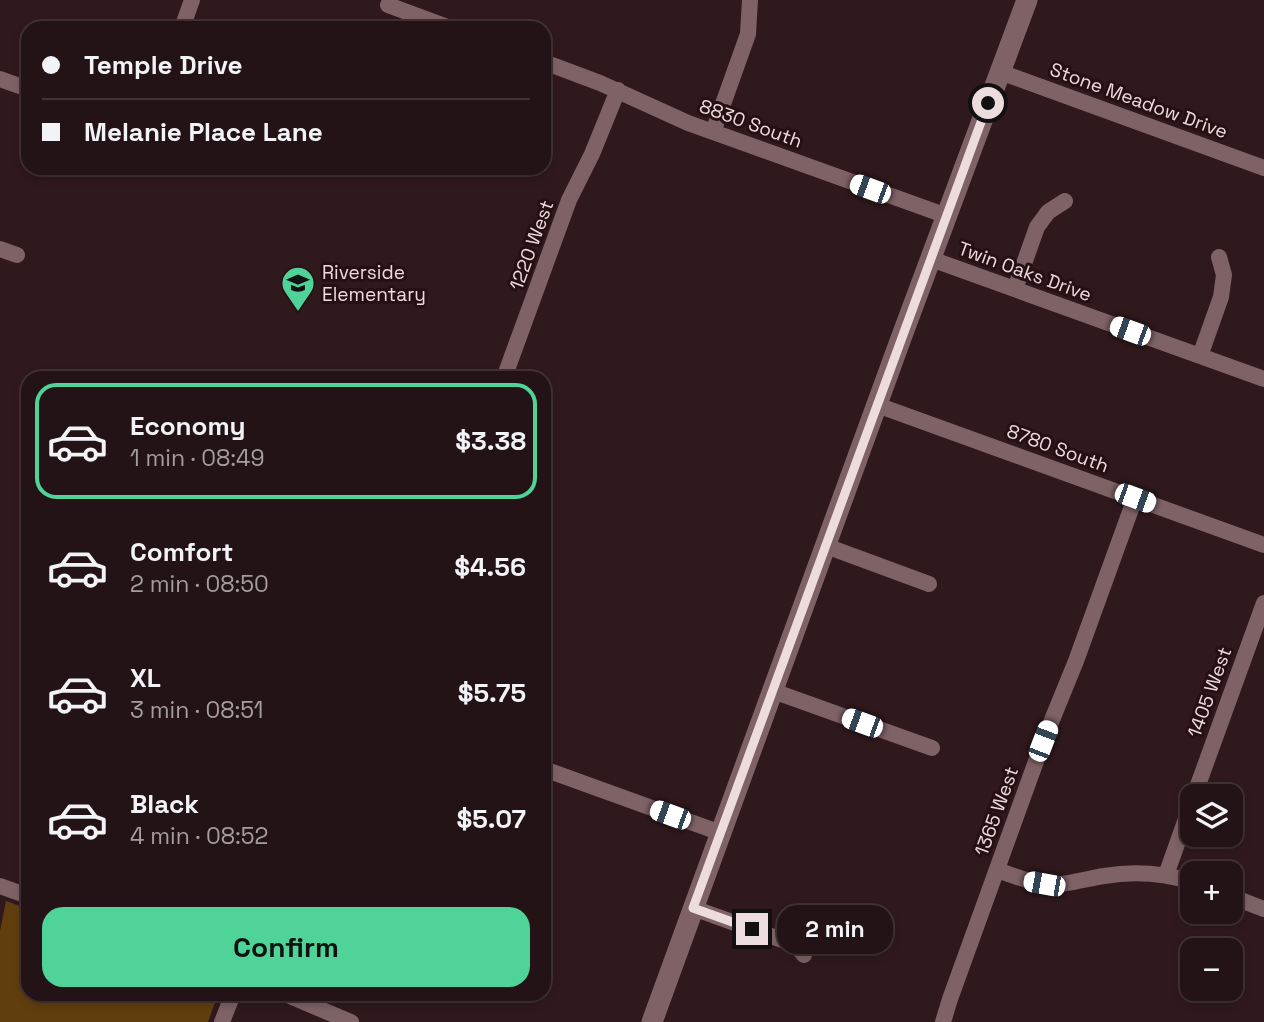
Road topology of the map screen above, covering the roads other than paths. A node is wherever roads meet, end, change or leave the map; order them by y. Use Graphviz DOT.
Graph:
graph roads {
  1 [pos="192,0"];
  2 [pos="750,0"];
  3 [pos="1027,0"];
  4 [pos="388,5"];
  5 [pos="184,21"];
  6 [pos="431,21"];
  7 [pos="551,65"];
  8 [pos="1000,72"];
  9 [pos="0,79"];
  10 [pos="21,86"];
  11 [pos="618,90"];
  12 [pos="713,132"];
  13 [pos="1264,168"];
  14 [pos="1065,201"];
  15 [pos="947,216"];
  16 [pos="0,249"];
  17 [pos="16,255"];
  18 [pos="1219,257"];
  19 [pos="931,259"];
  20 [pos="1015,289"];
  21 [pos="1200,356"];
  22 [pos="507,371"];
  23 [pos="1264,379"];
  24 [pos="877,405"];
  25 [pos="1135,498"];
  26 [pos="1264,545"];
  27 [pos="825,546"];
  28 [pos="929,584"];
  29 [pos="1264,603"];
  30 [pos="773,691"];
  31 [pos="932,748"];
  32 [pos="551,772"];
  33 [pos="1198,784"];
  34 [pos="721,833"];
  35 [pos="1180,836"];
  36 [pos="997,870"];
  37 [pos="1166,875"];
  38 [pos="1180,879"];
  39 [pos="0,886"];
  40 [pos="21,894"];
  41 [pos="1243,901"];
  42 [pos="693,908"];
  43 [pos="1264,909"];
  44 [pos="804,955"];
  45 [pos="230,1001"];
  46 [pos="302,1001"];
  47 [pos="222,1022"];
  48 [pos="351,1022"];
  49 [pos="652,1022"];
  50 [pos="943,1022"];
  1 -- 5 [label="street"];
  2 -- 12 [label="street"];
  3 -- 8 [label="street"];
  4 -- 6 [label="street"];
  7 -- 11 [label="street, 8830 South"];
  8 -- 13 [label="street, Stone Meadow Drive"];
  8 -- 15 [label="street"];
  9 -- 10 [label="street"];
  11 -- 12 [label="street, 8830 South"];
  11 -- 22 [label="street, 1220 West"];
  12 -- 15 [label="street, 8830 South"];
  14 -- 20 [label="street"];
  15 -- 19 [label="street"];
  16 -- 17 [label="street"];
  18 -- 21 [label="street"];
  19 -- 20 [label="street, Twin Oaks Drive"];
  19 -- 24 [label="street"];
  20 -- 21 [label="street, Twin Oaks Drive"];
  21 -- 23 [label="street, Twin Oaks Drive"];
  24 -- 25 [label="street, 8780 South"];
  24 -- 27 [label="street"];
  25 -- 26 [label="street, 8780 South"];
  25 -- 36 [label="street, 1365 West"];
  27 -- 28 [label="street"];
  27 -- 30 [label="street"];
  29 -- 33 [label="street, 1405 West"];
  30 -- 31 [label="street"];
  30 -- 34 [label="street"];
  32 -- 34 [label="street"];
  34 -- 42 [label="street"];
  35 -- 37 [label="street"];
  36 -- 37 [label="street"];
  36 -- 50 [label="street, 1365 West"];
  37 -- 38 [label="street"];
  39 -- 40 [label="street"];
  41 -- 43 [label="street"];
  42 -- 44 [label="street"];
  42 -- 49 [label="street"];
  45 -- 47 [label="street"];
  46 -- 48 [label="street"];
}
